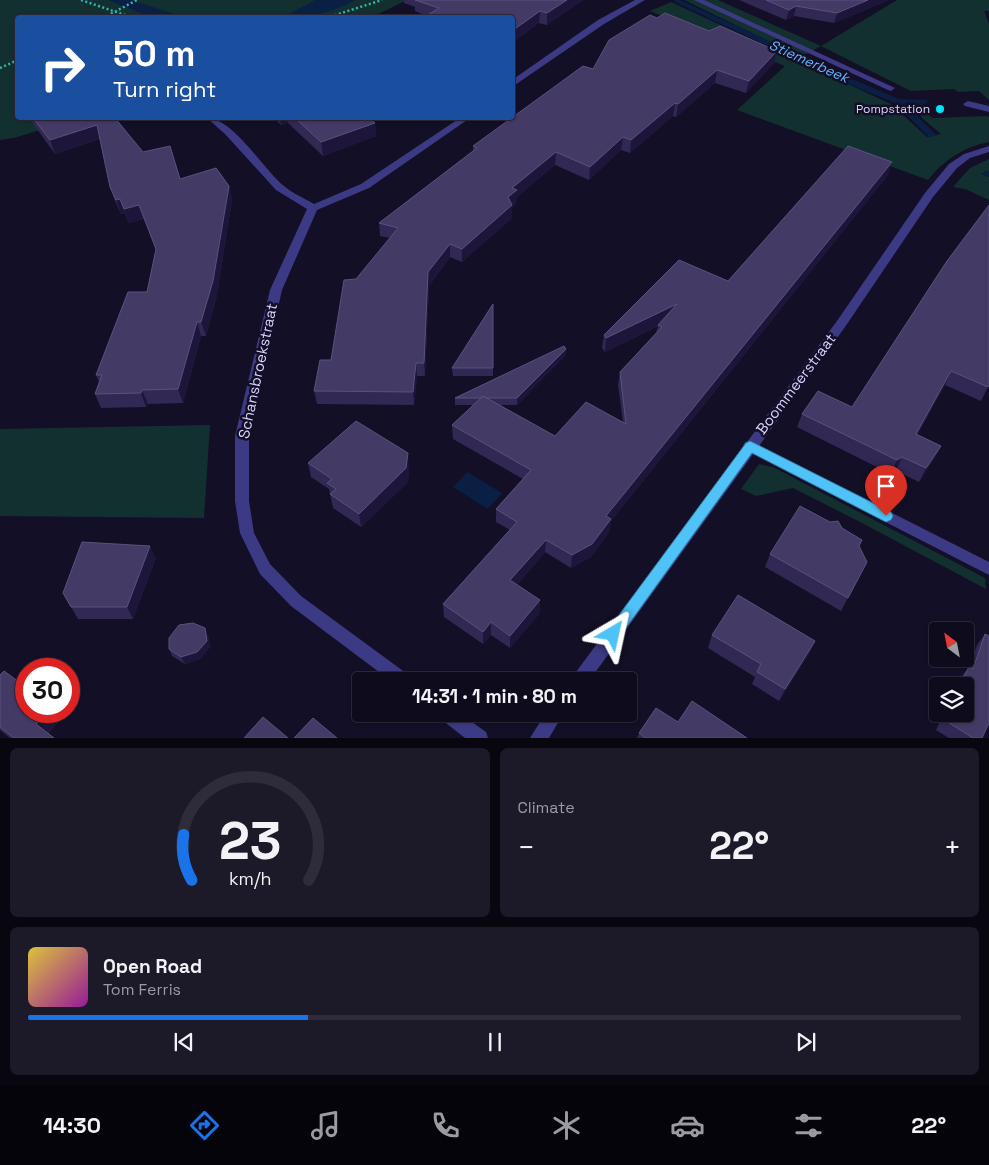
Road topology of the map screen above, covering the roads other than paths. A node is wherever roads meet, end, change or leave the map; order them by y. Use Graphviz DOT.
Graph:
graph roads {
  1 [pos="641,0"];
  2 [pos="698,0"];
  3 [pos="515,82"];
  4 [pos="892,88"];
  5 [pos="968,104"];
  6 [pos="989,109"];
  7 [pos="213,120"];
  8 [pos="462,120"];
  9 [pos="989,149"];
  10 [pos="313,208"];
  11 [pos="750,446"];
  12 [pos="989,569"];
  13 [pos="392,672"];
  14 [pos="586,672"];
  15 [pos="459,722"];
  16 [pos="549,722"];
  17 [pos="480,738"];
  18 [pos="538,738"];
  1 -- 3 [label="street"];
  2 -- 4 [label="street"];
  5 -- 6 [label="street"];
  7 -- 10 [label="street"];
  8 -- 10 [label="street"];
  9 -- 11 [label="street, Boommeerstraat"];
  10 -- 13 [label="street, Schansbroekstraat"];
  11 -- 12 [label="street"];
  11 -- 14 [label="street, Boommeerstraat"];
  15 -- 17 [label="street"];
  16 -- 18 [label="street"];
}
